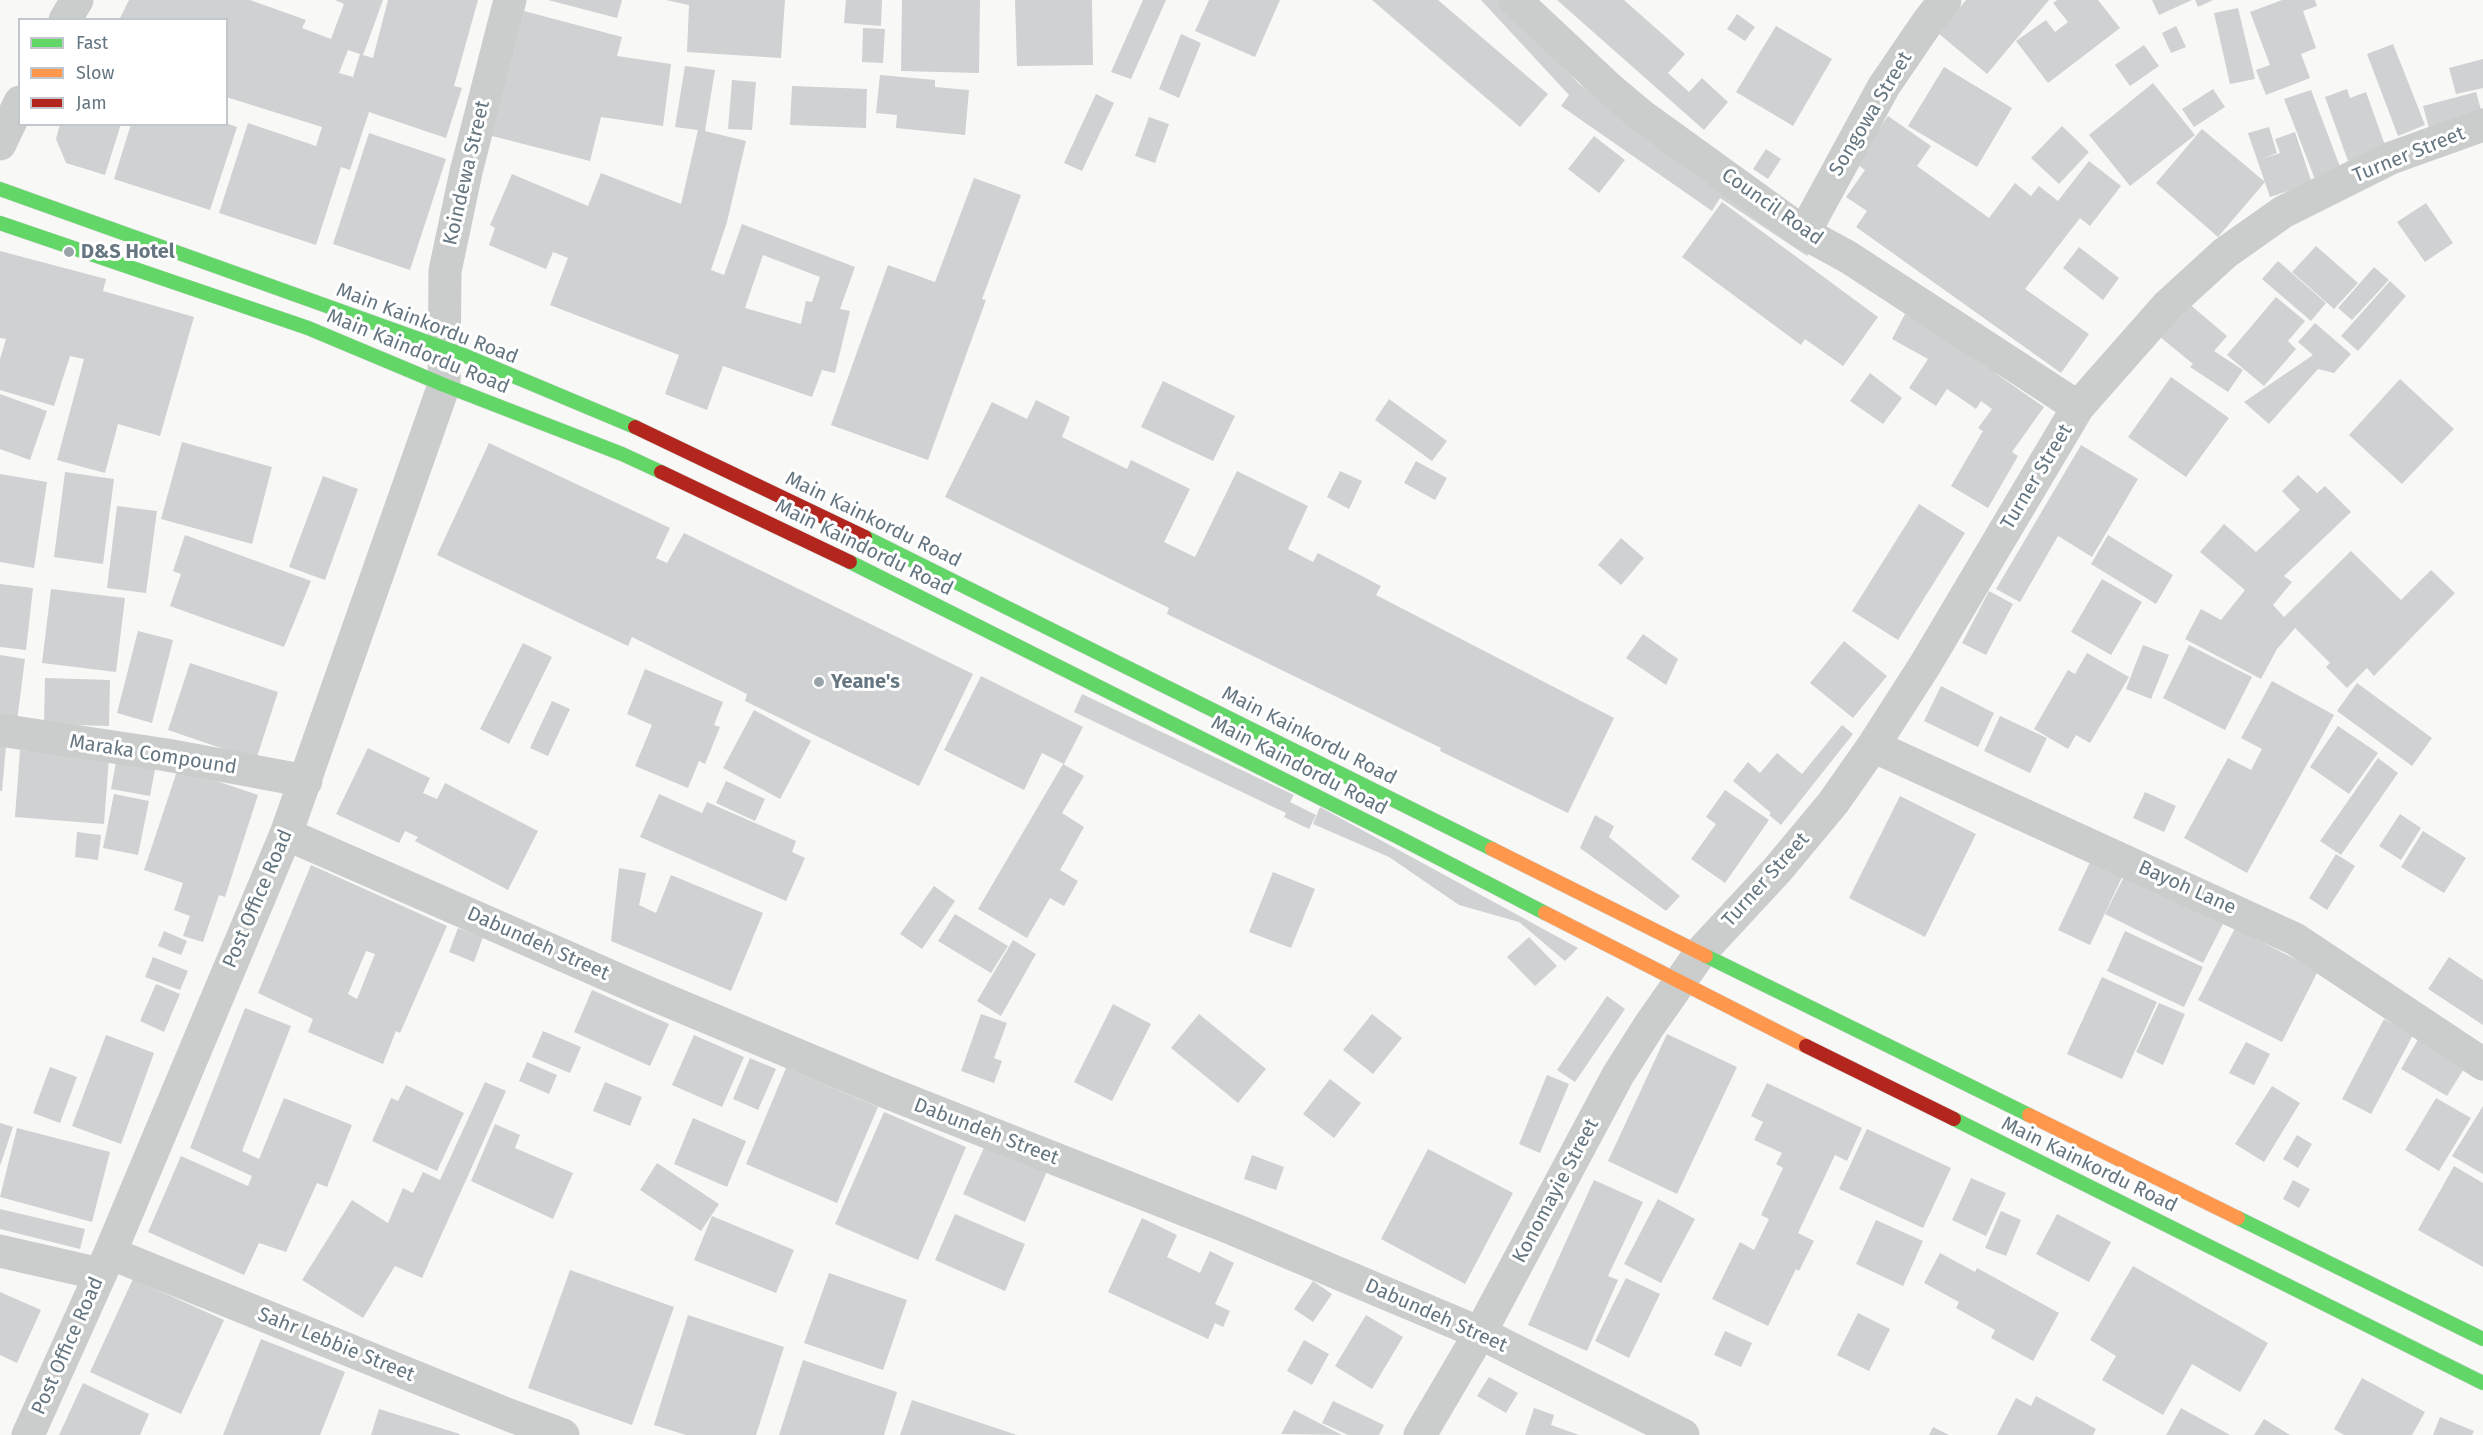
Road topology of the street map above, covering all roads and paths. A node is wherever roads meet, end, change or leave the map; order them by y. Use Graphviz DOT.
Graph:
graph roads {
  1 [pos="77,0"];
  2 [pos="510,0"];
  3 [pos="1515,0"];
  4 [pos="1945,0"];
  5 [pos="66,18"];
  6 [pos="18,106"];
  7 [pos="2483,124"];
  8 [pos="0,144"];
  9 [pos="0,189"];
  10 [pos="0,224"];
  11 [pos="1804,233"];
  12 [pos="444,349"];
  13 [pos="444,385"];
  14 [pos="2079,407"];
  15 [pos="0,730"];
  16 [pos="1873,746"];
  17 [pos="306,781"];
  18 [pos="286,834"];
  19 [pos="1701,952"];
  20 [pos="1678,982"];
  21 [pos="2483,1064"];
  22 [pos="0,1251"];
  23 [pos="105,1264"];
  24 [pos="1480,1333"];
  25 [pos="2483,1339"];
  26 [pos="2483,1383"];
  27 [pos="28,1435"];
  28 [pos="563,1435"];
  29 [pos="1420,1435"];
  30 [pos="1683,1435"];
  1 -- 5 [label="street"];
  2 -- 12 [label="street, Koindewa Street"];
  3 -- 11 [label="street, Council Road"];
  4 -- 11 [label="street, Songowa Street"];
  6 -- 8 [label="street"];
  7 -- 14 [label="street, Turner Street"];
  9 -- 12 [label="main road, Main Kainkordu Road"];
  10 -- 13 [label="main road, Main Kaindordu Road"];
  11 -- 14 [label="street, Council Road"];
  12 -- 13 [label="street, Post Office Road"];
  12 -- 19 [label="main road, Main Kainkordu Road"];
  13 -- 17 [label="street, Post Office Road"];
  13 -- 20 [label="main road, Main Kaindordu Road"];
  14 -- 16 [label="street, Turner Street"];
  15 -- 17 [label="street, Maraka Compound"];
  16 -- 19 [label="street, Turner Street"];
  16 -- 21 [label="street, Bayoh Lane"];
  17 -- 18 [label="street, Post Office Road"];
  18 -- 23 [label="street, Post Office Road"];
  18 -- 24 [label="street, Dabundeh Street"];
  19 -- 20 [label="street, Konomayie Street"];
  19 -- 25 [label="main road, Main Kainkordu Road"];
  20 -- 24 [label="street, Konomayie Street"];
  20 -- 26 [label="main road, Main Kainkordu Road"];
  22 -- 23 [label="street, Sahr Lebbie Street"];
  23 -- 27 [label="street, Post Office Road"];
  23 -- 28 [label="street, Sahr Lebbie Street"];
  24 -- 29 [label="street, Konomayie Street"];
  24 -- 30 [label="street, Dabundeh Street"];
}
